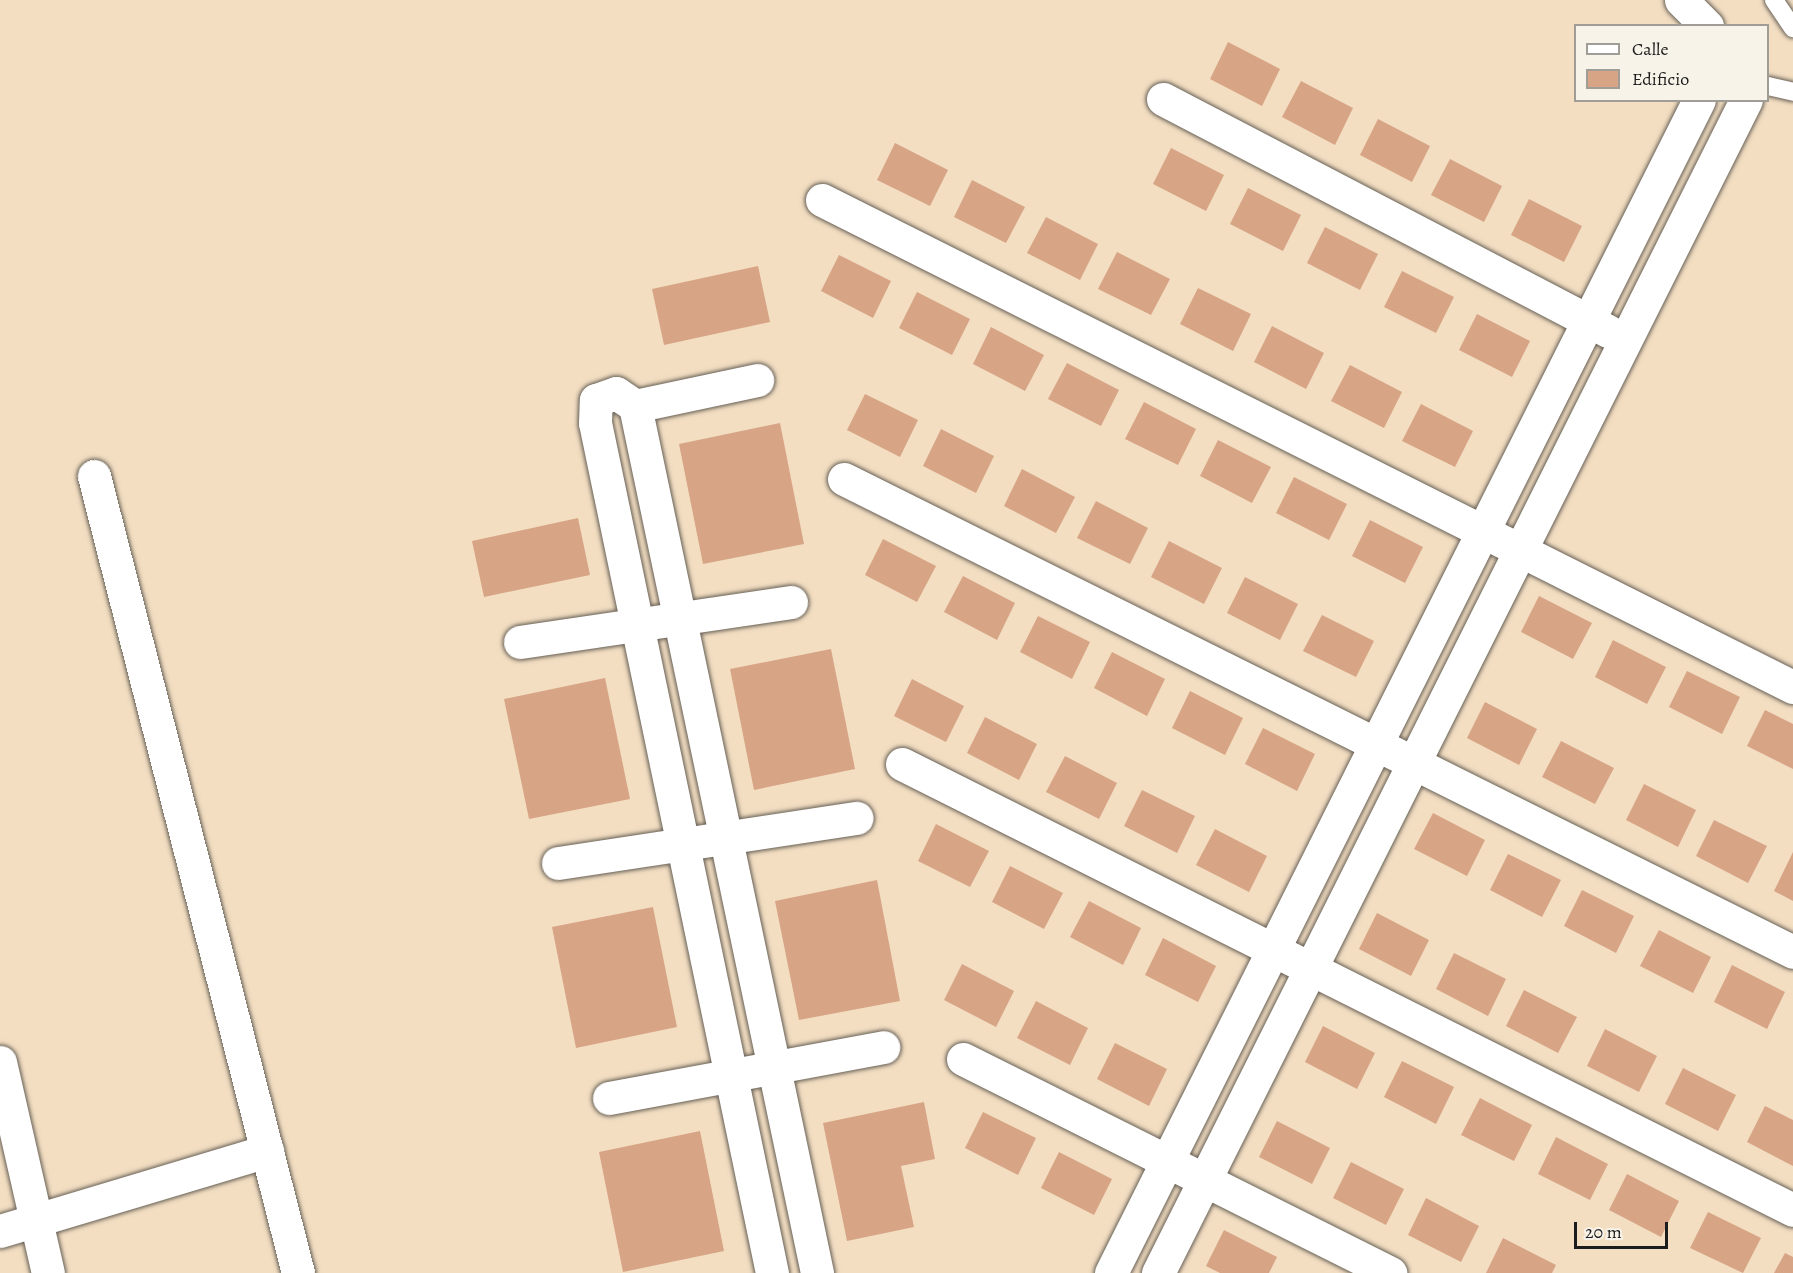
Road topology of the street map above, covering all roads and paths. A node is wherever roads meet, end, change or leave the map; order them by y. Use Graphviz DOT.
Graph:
graph roads {
  1 [pos="1681,0"];
  2 [pos="1774,0"];
  3 [pos="1705,24"];
  4 [pos="1793,28"];
  5 [pos="1769,86"];
  6 [pos="1793,92"];
  7 [pos="1163,99"];
  8 [pos="1698,102"];
  9 [pos="1745,102"];
  10 [pos="822,200"];
  11 [pos="1588,321"];
  12 [pos="1626,340"];
  13 [pos="757,380"];
  14 [pos="635,406"];
  15 [pos="94,476"];
  16 [pos="844,479"];
  17 [pos="1483,531"];
  18 [pos="1521,550"];
  19 [pos="791,602"];
  20 [pos="679,618"];
  21 [pos="636,624"];
  22 [pos="520,642"];
  23 [pos="1793,687"];
  24 [pos="1376,744"];
  25 [pos="1414,763"];
  26 [pos="902,764"];
  27 [pos="857,818"];
  28 [pos="726,837"];
  29 [pos="683,844"];
  30 [pos="558,863"];
  31 [pos="1273,950"];
  32 [pos="1793,952"];
  33 [pos="1310,969"];
  34 [pos="883,1047"];
  35 [pos="963,1059"];
  36 [pos="0,1062"];
  37 [pos="774,1067"];
  38 [pos="731,1075"];
  39 [pos="609,1098"];
  40 [pos="267,1151"];
  41 [pos="1167,1161"];
  42 [pos="1205,1180"];
  43 [pos="1793,1210"];
  44 [pos="36,1217"];
  45 [pos="0,1231"];
  46 [pos="48,1273"];
  47 [pos="298,1273"];
  48 [pos="772,1273"];
  49 [pos="817,1273"];
  50 [pos="1111,1273"];
  51 [pos="1158,1273"];
  52 [pos="1390,1273"];
  1 -- 3 [label="street"];
  2 -- 4 [label="lane"];
  5 -- 6 [label="lane"];
  7 -- 11 [label="street"];
  8 -- 11 [label="street"];
  9 -- 12 [label="street"];
  10 -- 17 [label="street"];
  11 -- 12 [label="street"];
  11 -- 17 [label="street"];
  12 -- 18 [label="street"];
  13 -- 14 [label="street"];
  14 -- 20 [label="street"];
  14 -- 21 [label="street"];
  15 -- 40 [label="street"];
  16 -- 24 [label="street"];
  17 -- 18 [label="street"];
  17 -- 24 [label="street"];
  18 -- 23 [label="street"];
  18 -- 25 [label="street"];
  19 -- 20 [label="street"];
  20 -- 21 [label="street"];
  20 -- 28 [label="street"];
  21 -- 22 [label="street"];
  21 -- 29 [label="street"];
  24 -- 25 [label="street"];
  24 -- 31 [label="street"];
  25 -- 32 [label="street"];
  25 -- 33 [label="street"];
  26 -- 31 [label="street"];
  27 -- 28 [label="street"];
  28 -- 29 [label="street"];
  28 -- 37 [label="street"];
  29 -- 30 [label="street"];
  29 -- 38 [label="street"];
  31 -- 33 [label="street"];
  31 -- 41 [label="street"];
  33 -- 42 [label="street"];
  33 -- 43 [label="street"];
  34 -- 37 [label="street"];
  35 -- 41 [label="street"];
  36 -- 44 [label="street"];
  37 -- 38 [label="street"];
  37 -- 49 [label="street"];
  38 -- 39 [label="street"];
  38 -- 48 [label="street"];
  40 -- 44 [label="street"];
  40 -- 47 [label="street"];
  41 -- 42 [label="street"];
  41 -- 50 [label="street"];
  42 -- 51 [label="street"];
  42 -- 52 [label="street"];
  44 -- 45 [label="street"];
  44 -- 46 [label="street"];
}
